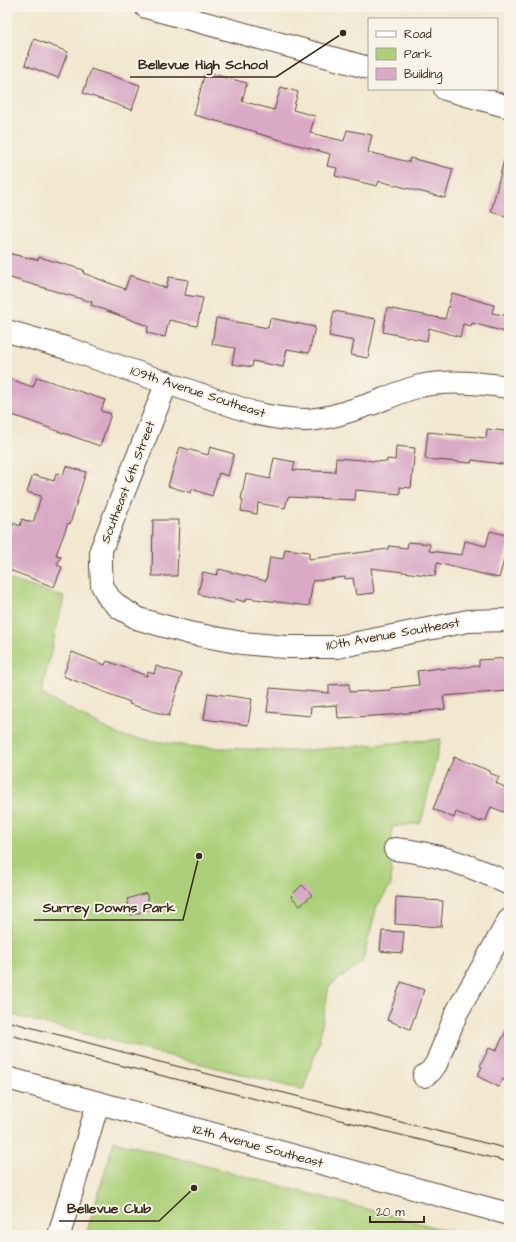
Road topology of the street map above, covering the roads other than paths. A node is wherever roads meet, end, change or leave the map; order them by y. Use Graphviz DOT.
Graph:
graph roads {
  1 [pos="146,7"];
  2 [pos="368,68"];
  3 [pos="449,90"];
  4 [pos="509,106"];
  5 [pos="7,331"];
  6 [pos="167,382"];
  7 [pos="509,387"];
  8 [pos="102,585"];
  9 [pos="509,620"];
  10 [pos="395,849"];
  11 [pos="509,884"];
  12 [pos="509,920"];
  13 [pos="424,1076"];
  14 [pos="7,1078"];
  15 [pos="98,1103"];
  16 [pos="509,1214"];
  17 [pos="59,1235"];
  1 -- 2 [label="street"];
  3 -- 4 [label="street"];
  5 -- 6 [label="street, 109th Avenue Southeast"];
  6 -- 7 [label="street, 109th Avenue Southeast"];
  6 -- 8 [label="street, Southeast 6th Street"];
  8 -- 9 [label="street, 110th Avenue Southeast"];
  10 -- 11 [label="street"];
  12 -- 13 [label="street"];
  14 -- 15 [label="street, 112th Avenue Southeast"];
  15 -- 16 [label="street, 112th Avenue Southeast"];
  15 -- 17 [label="street"];
}
